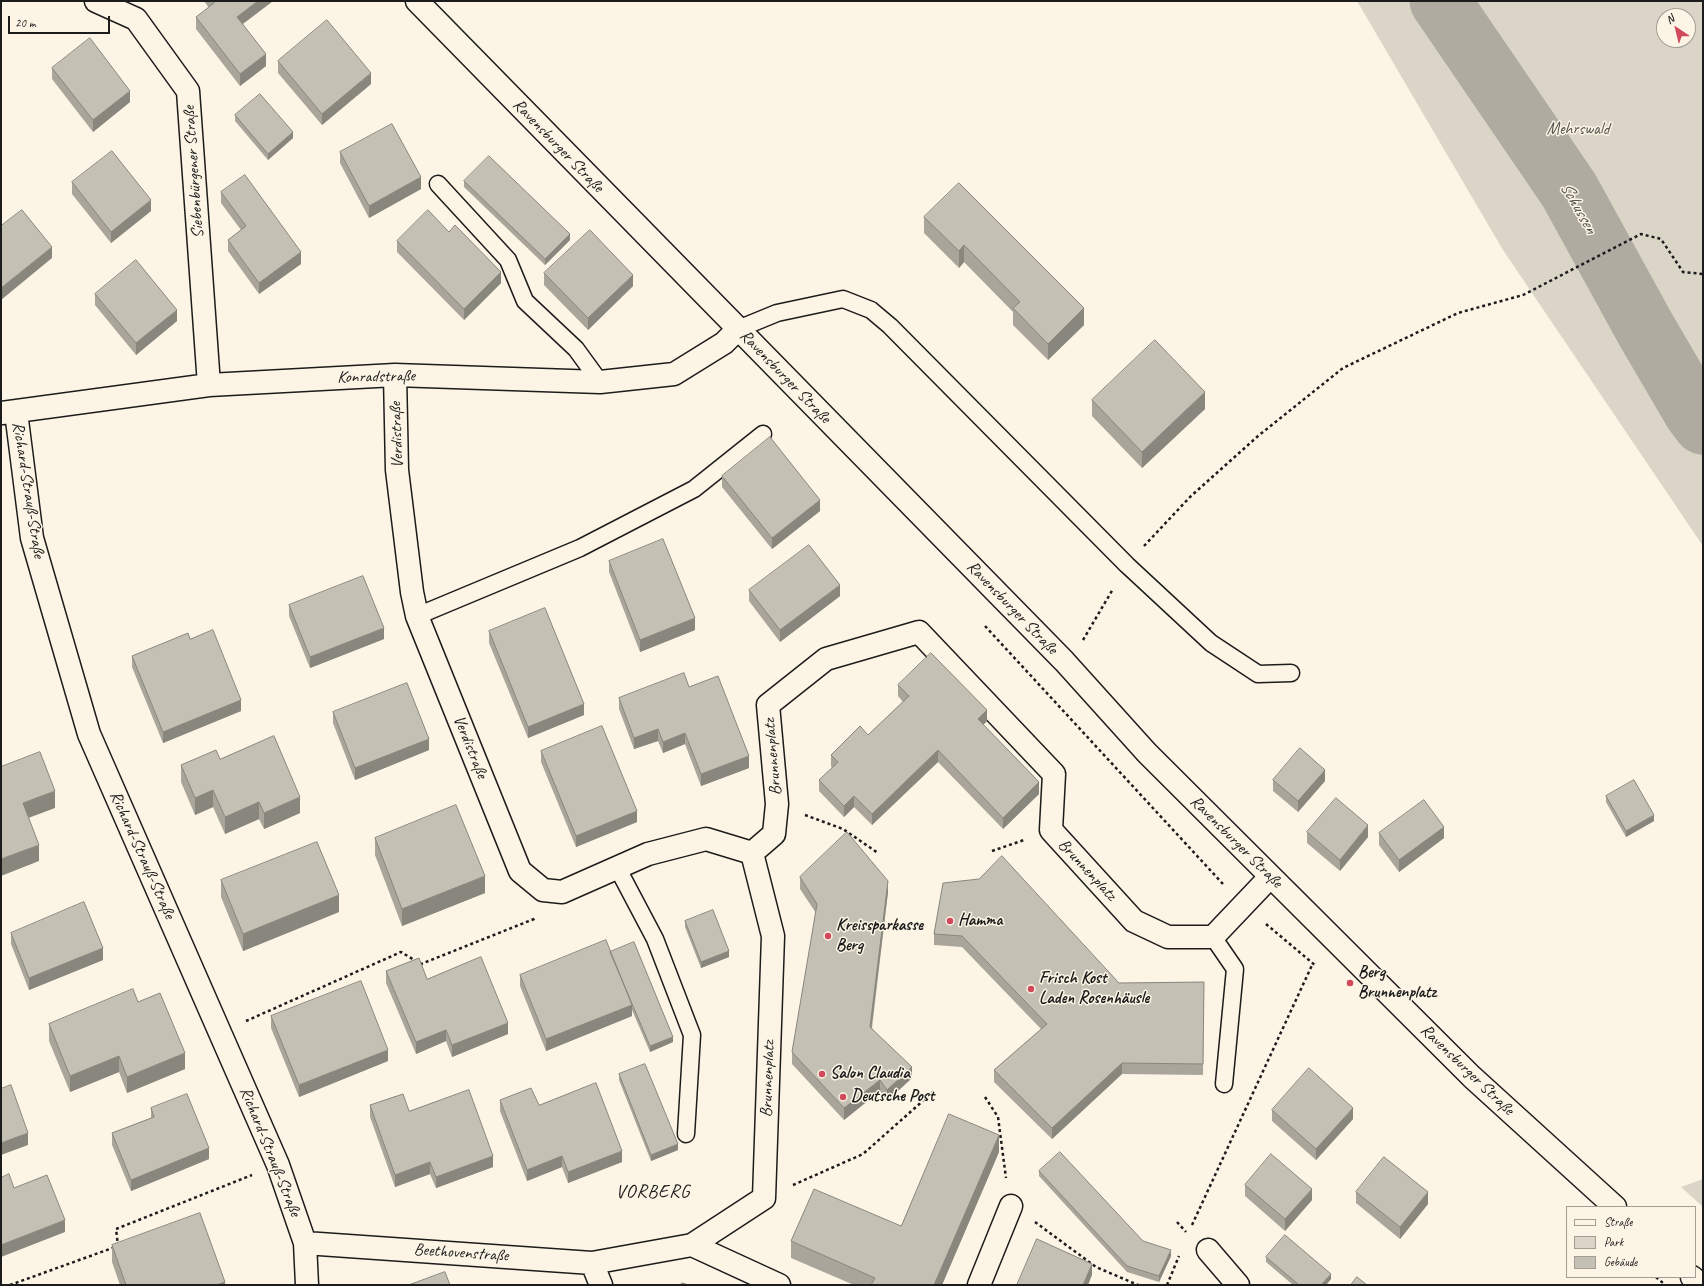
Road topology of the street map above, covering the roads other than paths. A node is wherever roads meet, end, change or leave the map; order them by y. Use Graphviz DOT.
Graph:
graph roads {
  1 [pos="96,1"];
  2 [pos="417,1"];
  3 [pos="438,184"];
  4 [pos="738,329"];
  5 [pos="395,375"];
  6 [pos="600,382"];
  7 [pos="209,385"];
  8 [pos="8,413"];
  9 [pos="763,434"];
  10 [pos="417,616"];
  11 [pos="1290,673"];
  12 [pos="752,853"];
  13 [pos="617,867"];
  14 [pos="1270,877"];
  15 [pos="1213,936"];
  16 [pos="1224,1084"];
  17 [pos="686,1134"];
  18 [pos="1011,1206"];
  19 [pos="1614,1206"];
  20 [pos="305,1243"];
  21 [pos="692,1245"];
  22 [pos="1208,1250"];
  23 [pos="592,1263"];
  24 [pos="1693,1278"];
  25 [pos="307,1285"];
  26 [pos="601,1285"];
  27 [pos="779,1285"];
  28 [pos="979,1285"];
  29 [pos="1238,1285"];
  30 [pos="1701,1285"];
  1 -- 7 [label="street, Siebenbürgener Straße"];
  2 -- 4 [label="street, Ravensburger Straße"];
  3 -- 6 [label="lane"];
  4 -- 6 [label="street, Konradstraße"];
  4 -- 11 [label="lane"];
  4 -- 14 [label="street, Ravensburger Straße"];
  5 -- 6 [label="street, Konradstraße"];
  5 -- 7 [label="street, Konradstraße"];
  5 -- 10 [label="street, Verdistraße"];
  7 -- 8 [label="street, Konradstraße"];
  8 -- 20 [label="street, Richard-Strauß-Straße"];
  9 -- 10 [label="lane"];
  10 -- 13 [label="street, Verdistraße"];
  12 -- 13 [label="street"];
  12 -- 15 [label="street, Brunnenplatz"];
  12 -- 21 [label="street, Brunnenplatz"];
  13 -- 17 [label="lane"];
  14 -- 15 [label="street"];
  14 -- 19 [label="street, Ravensburger Straße"];
  15 -- 16 [label="lane"];
  18 -- 28 [label="street"];
  20 -- 23 [label="street, Beethovenstraße"];
  20 -- 25 [label="street, Richard-Strauß-Straße"];
  21 -- 23 [label="street"];
  21 -- 27 [label="street"];
  22 -- 29 [label="street"];
  23 -- 26 [label="street"];
  24 -- 30 [label="street"];
}
